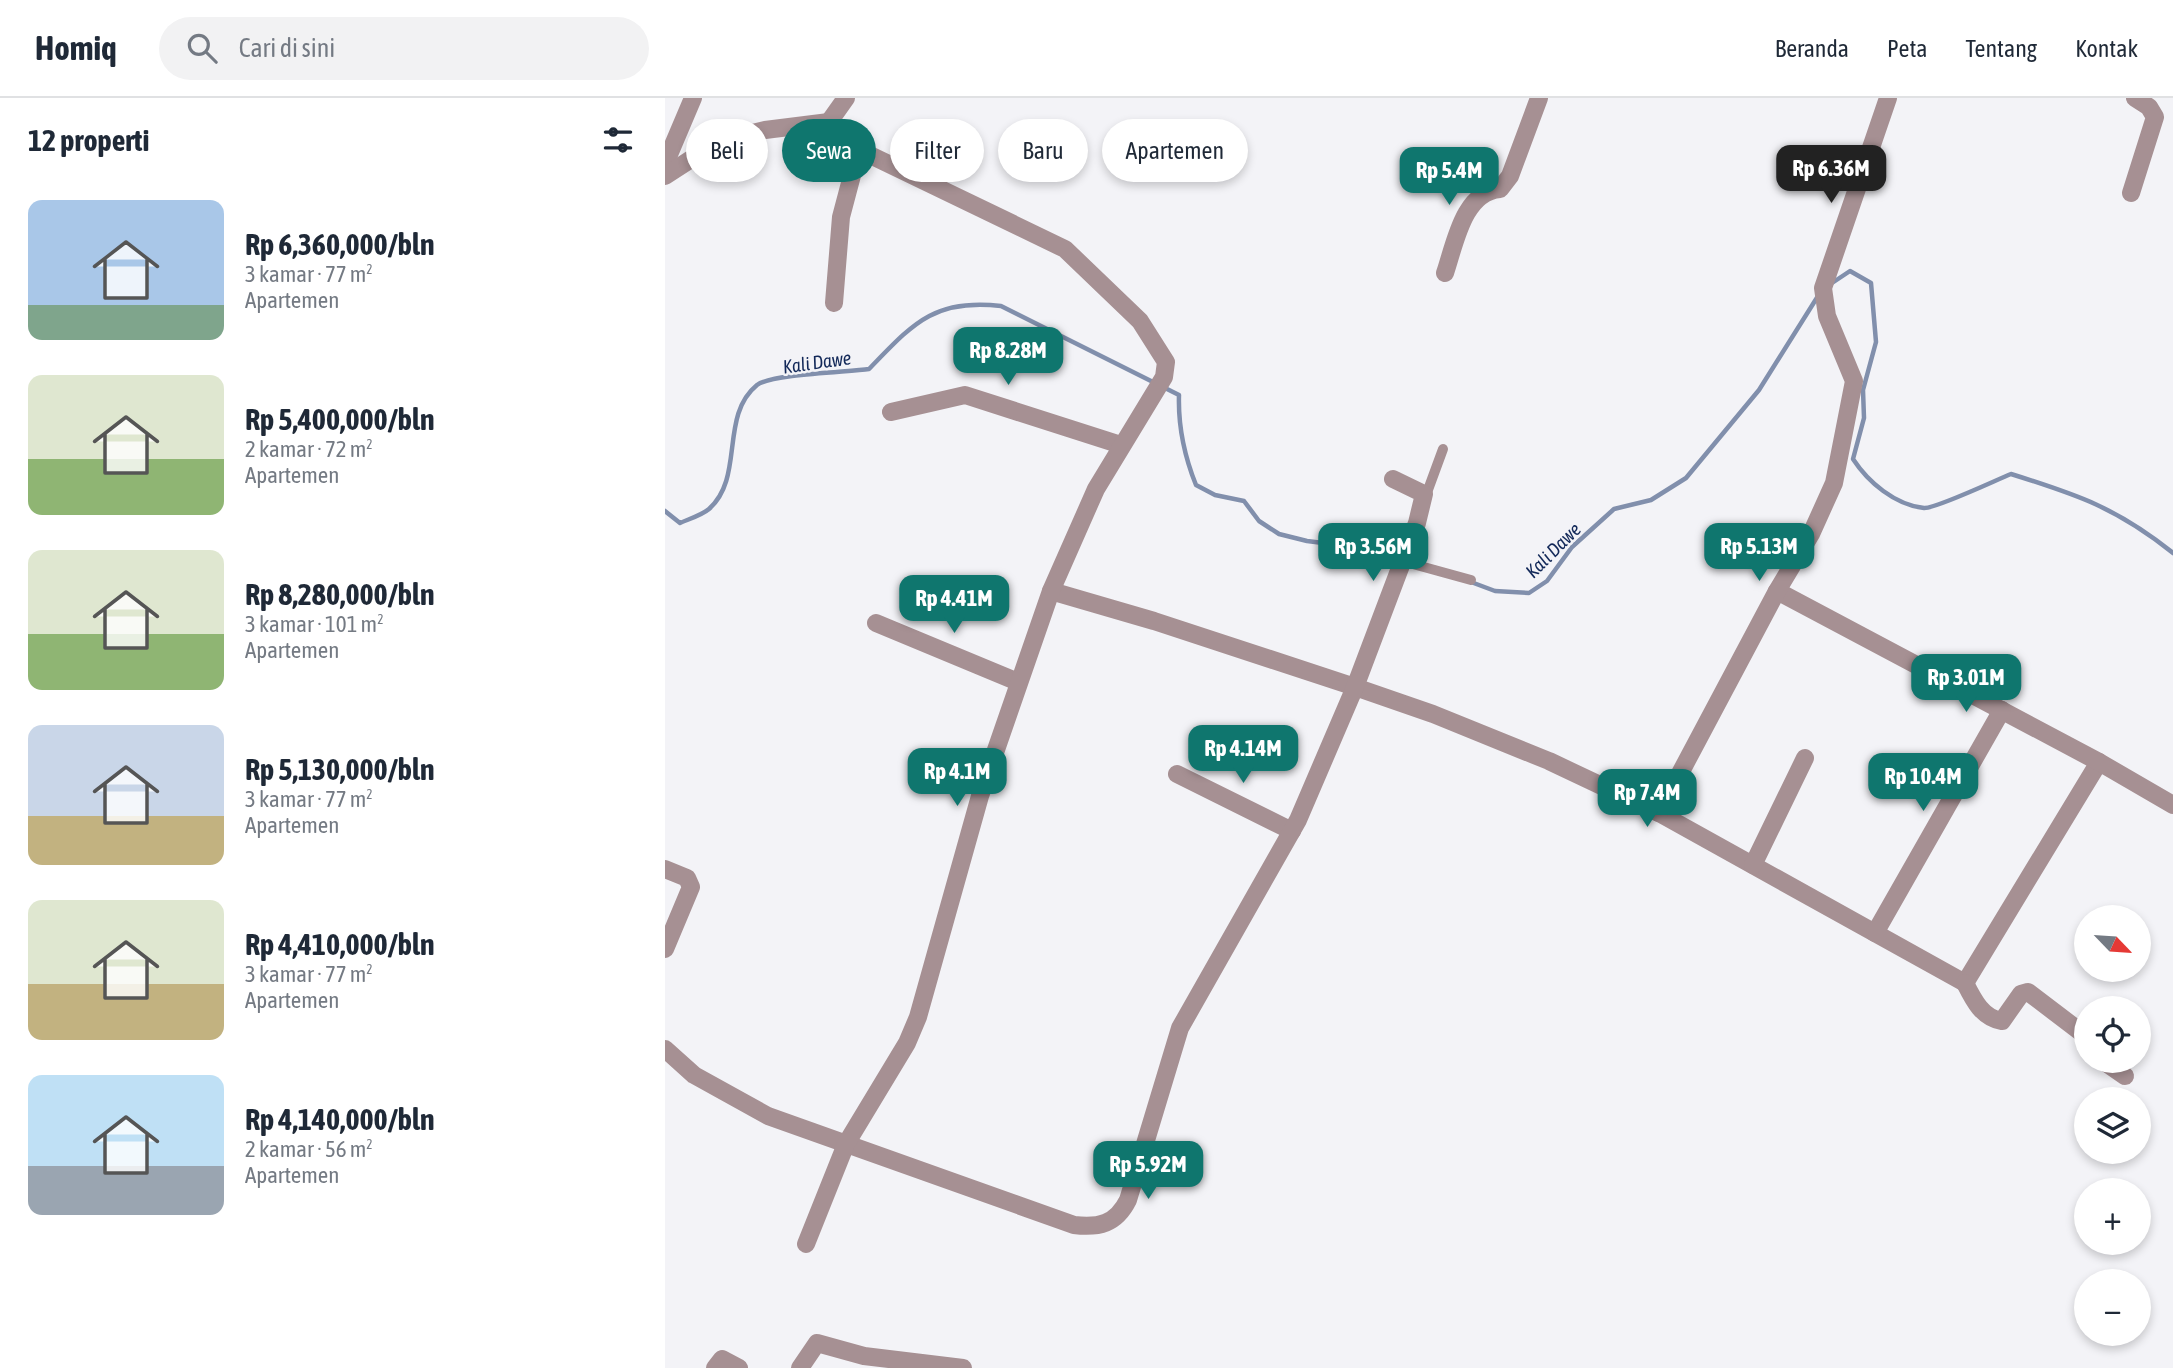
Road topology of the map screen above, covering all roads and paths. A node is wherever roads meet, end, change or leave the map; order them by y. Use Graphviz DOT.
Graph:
graph roads {
  1 [pos="693,98"];
  2 [pos="846,98"];
  3 [pos="1539,98"];
  4 [pos="1888,98"];
  5 [pos="2135,98"];
  6 [pos="831,119"];
  7 [pos="782,128"];
  8 [pos="876,157"];
  9 [pos="665,164"];
  10 [pos="665,176"];
  11 [pos="850,182"];
  12 [pos="2131,192"];
  13 [pos="1445,273"];
  14 [pos="834,303"];
  15 [pos="891,412"];
  16 [pos="1121,444"];
  17 [pos="1443,449"];
  18 [pos="1393,479"];
  19 [pos="1425,499"];
  20 [pos="1402,561"];
  21 [pos="1471,580"];
  22 [pos="1051,591"];
  23 [pos="1777,591"];
  24 [pos="876,623"];
  25 [pos="1018,682"];
  26 [pos="1355,687"];
  27 [pos="2002,710"];
  28 [pos="1805,758"];
  29 [pos="2099,762"];
  30 [pos="1177,774"];
  31 [pos="2173,805"];
  32 [pos="1659,813"];
  33 [pos="1292,831"];
  34 [pos="1753,865"];
  35 [pos="665,869"];
  36 [pos="1875,933"];
  37 [pos="665,949"];
  38 [pos="1965,983"];
  39 [pos="2074,1027"];
  40 [pos="665,1049"];
  41 [pos="2121,1073"];
  42 [pos="2125,1076"];
  43 [pos="846,1144"];
  44 [pos="806,1244"];
  45 [pos="861,1362"];
  46 [pos="958,1367"];
  47 [pos="715,1368"];
  48 [pos="739,1368"];
  49 [pos="800,1368"];
  1 -- 9 [label="street"];
  2 -- 6 [label="street"];
  3 -- 13 [label="street"];
  4 -- 23 [label="street"];
  5 -- 12 [label="street"];
  7 -- 10 [label="street"];
  8 -- 16 [label="street"];
  11 -- 14 [label="street"];
  15 -- 16 [label="street"];
  16 -- 22 [label="street"];
  17 -- 19 [label="lane"];
  18 -- 19 [label="street"];
  19 -- 20 [label="street"];
  20 -- 21 [label="lane"];
  20 -- 26 [label="street"];
  22 -- 25 [label="street"];
  22 -- 26 [label="street"];
  23 -- 27 [label="street"];
  23 -- 32 [label="street"];
  24 -- 25 [label="street"];
  25 -- 43 [label="street"];
  26 -- 32 [label="street"];
  26 -- 33 [label="street"];
  27 -- 29 [label="street"];
  27 -- 36 [label="street"];
  28 -- 34 [label="street"];
  29 -- 31 [label="street"];
  29 -- 38 [label="street"];
  30 -- 33 [label="street"];
  32 -- 34 [label="street"];
  33 -- 43 [label="street"];
  34 -- 36 [label="street"];
  35 -- 37 [label="street"];
  36 -- 38 [label="street"];
  38 -- 39 [label="street"];
  40 -- 43 [label="street"];
  41 -- 42 [label="street"];
  43 -- 44 [label="street"];
  45 -- 46 [label="street"];
  45 -- 49 [label="street"];
  47 -- 48 [label="street"];
}
